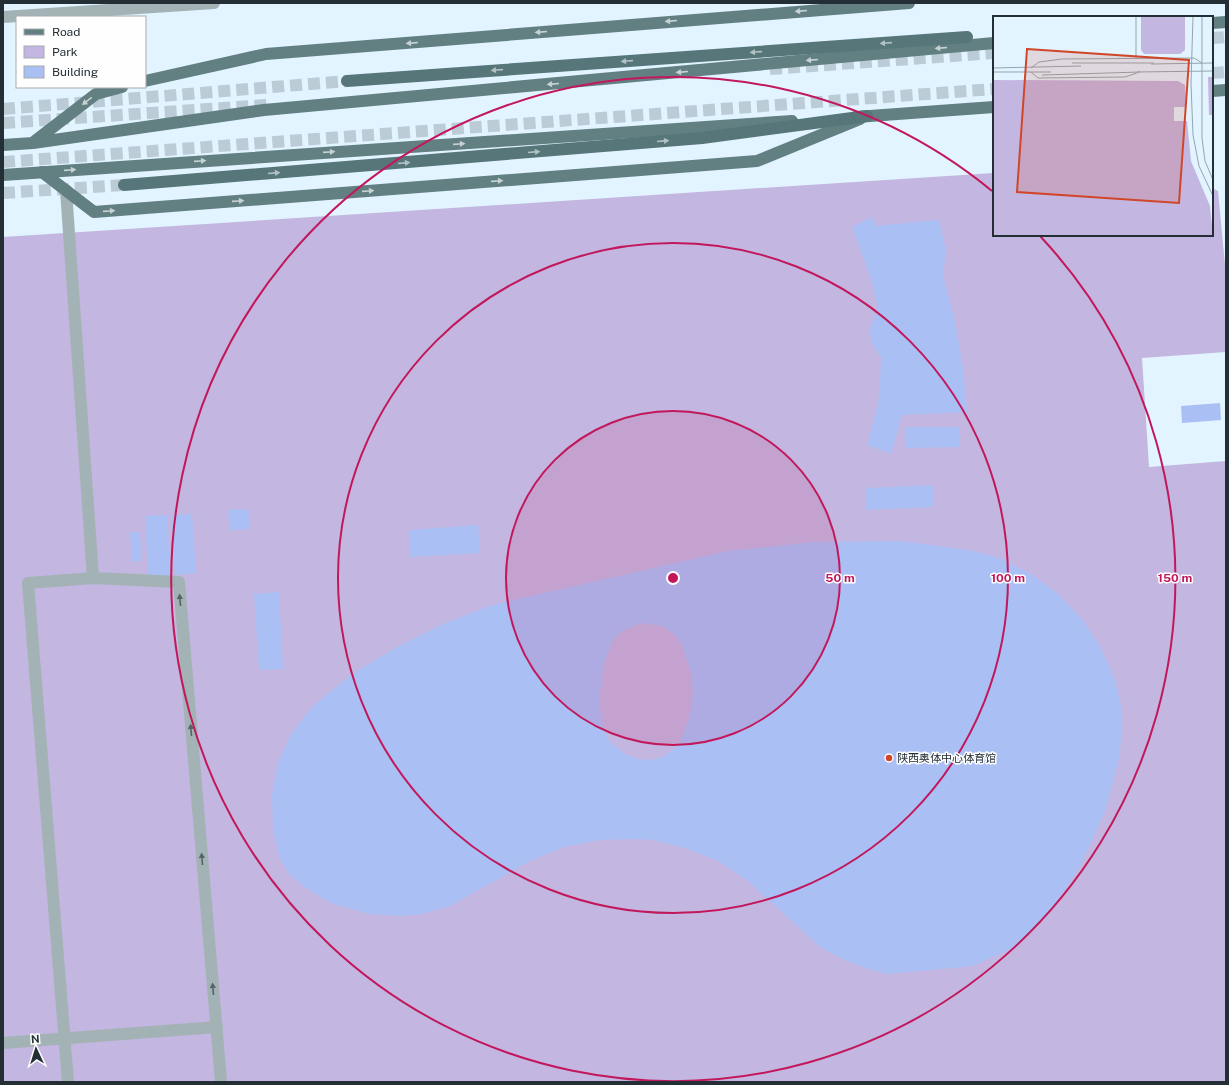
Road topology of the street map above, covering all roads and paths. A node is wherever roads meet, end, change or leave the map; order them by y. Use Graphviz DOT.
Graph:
graph roads {
  1 [pos="214,3"];
  2 [pos="909,3"];
  3 [pos="826,6"];
  4 [pos="16,16"];
  5 [pos="18,16"];
  6 [pos="3,17"];
  7 [pos="1226,22"];
  8 [pos="1213,23"];
  9 [pos="967,37"];
  10 [pos="993,43"];
  11 [pos="146,81"];
  12 [pos="347,81"];
  13 [pos="118,88"];
  14 [pos="1226,90"];
  15 [pos="1213,91"];
  16 [pos="993,107"];
  17 [pos="867,116"];
  18 [pos="33,143"];
  19 [pos="3,145"];
  20 [pos="42,172"];
  21 [pos="3,174"];
  22 [pos="124,185"];
  23 [pos="66,190"];
  24 [pos="93,578"];
  25 [pos="217,1028"];
  26 [pos="65,1038"];
  27 [pos="3,1043"];
  28 [pos="68,1082"];
  29 [pos="221,1082"];
  1 -- 5 [label="street"];
  2 -- 3 [label="main road"];
  3 -- 11 [label="main road, one-way"];
  4 -- 6 [label="street"];
  7 -- 8 [label="main road"];
  9 -- 12 [label="highway, one-way"];
  10 -- 18 [label="main road, one-way"];
  13 -- 18 [label="main road, one-way"];
  14 -- 15 [label="main road"];
  16 -- 17 [label="main road"];
  20 -- 17 [label="main road, one-way"];
  22 -- 17 [label="highway, one-way"];
  23 -- 17 [label="main road, one-way"];
  18 -- 19 [label="main road"];
  20 -- 21 [label="main road"];
  20 -- 23 [label="main road"];
  23 -- 24 [label="street"];
  25 -- 24 [label="street, one-way"];
  24 -- 26 [label="street"];
  25 -- 26 [label="street"];
  25 -- 29 [label="street"];
  26 -- 27 [label="street"];
  26 -- 28 [label="street"];
}
